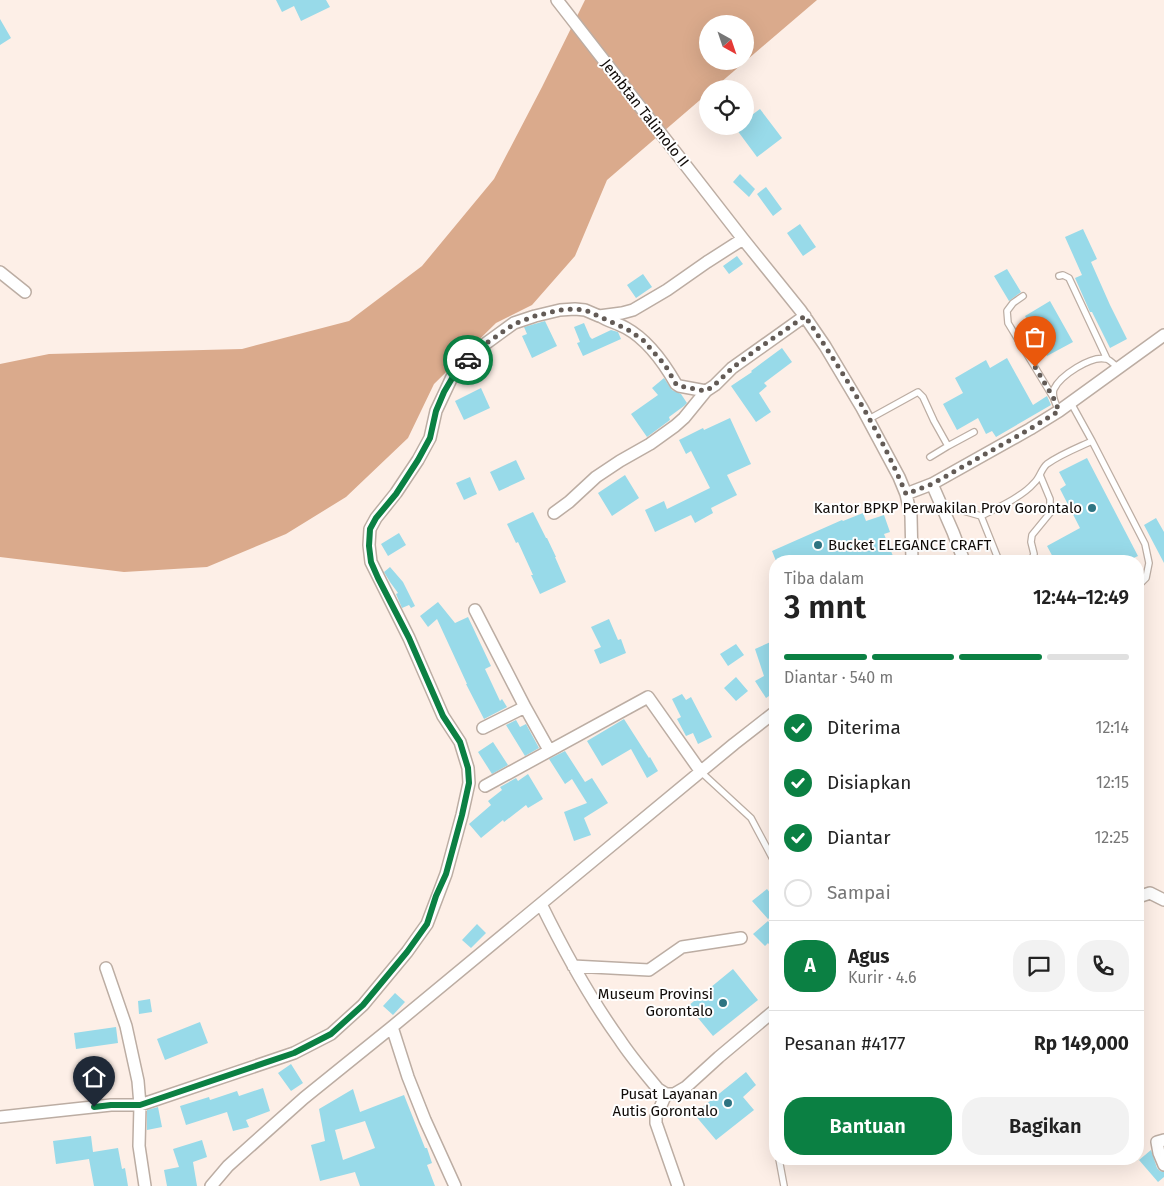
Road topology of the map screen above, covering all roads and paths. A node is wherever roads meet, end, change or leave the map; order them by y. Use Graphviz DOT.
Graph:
graph roads {
  1 [pos="557,0"];
  2 [pos="743,239"];
  3 [pos="0,272"];
  4 [pos="1059,276"];
  5 [pos="25,292"];
  6 [pos="1023,296"];
  7 [pos="599,316"];
  8 [pos="805,316"];
  9 [pos="1164,335"];
  10 [pos="1107,359"];
  11 [pos="1116,370"];
  12 [pos="706,391"];
  13 [pos="1053,397"];
  14 [pos="1071,403"];
  15 [pos="1059,411"];
  16 [pos="869,419"];
  17 [pos="974,432"];
  18 [pos="1092,441"];
  19 [pos="948,446"];
  20 [pos="930,457"];
  21 [pos="1040,474"];
  22 [pos="932,484"];
  23 [pos="906,494"];
  24 [pos="942,505"];
  25 [pos="554,514"];
  26 [pos="981,516"];
  27 [pos="912,555"];
  28 [pos="962,555"];
  29 [pos="997,555"];
  30 [pos="1034,555"];
  31 [pos="1144,580"];
  32 [pos="475,610"];
  33 [pos="525,708"];
  34 [pos="769,717"];
  35 [pos="483,728"];
  36 [pos="549,750"];
  37 [pos="701,772"];
  38 [pos="485,786"];
  39 [pos="769,852"];
  40 [pos="1144,895"];
  41 [pos="1164,900"];
  42 [pos="541,904"];
  43 [pos="741,938"];
  44 [pos="573,966"];
  45 [pos="106,968"];
  46 [pos="769,1015"];
  47 [pos="392,1027"];
  48 [pos="666,1094"];
  49 [pos="140,1105"];
  50 [pos="0,1118"];
  51 [pos="1164,1140"];
  52 [pos="780,1165"];
  53 [pos="1164,1165"];
  54 [pos="144,1186"];
  55 [pos="212,1186"];
  56 [pos="455,1186"];
  57 [pos="678,1186"];
  58 [pos="784,1186"];
  1 -- 2 [label="street, Jembtan Talimolo II"];
  2 -- 7 [label="street"];
  2 -- 8 [label="street, Jembtan Talimolo II"];
  3 -- 5 [label="street"];
  4 -- 10 [label="lane"];
  6 -- 13 [label="lane"];
  7 -- 12 [label="street"];
  7 -- 49 [label="street"];
  8 -- 12 [label="street"];
  8 -- 16 [label="street, Jembtan Talimolo II"];
  9 -- 11 [label="street"];
  10 -- 11 [label="lane"];
  10 -- 13 [label="lane"];
  11 -- 14 [label="street"];
  12 -- 25 [label="street"];
  13 -- 15 [label="lane"];
  14 -- 15 [label="street"];
  14 -- 18 [label="lane"];
  15 -- 22 [label="street"];
  16 -- 19 [label="lane"];
  16 -- 23 [label="street, Jembtan Talimolo II"];
  17 -- 19 [label="lane"];
  18 -- 21 [label="lane"];
  18 -- 31 [label="lane"];
  19 -- 20 [label="lane"];
  21 -- 26 [label="lane"];
  21 -- 30 [label="lane"];
  22 -- 23 [label="street"];
  22 -- 24 [label="street"];
  23 -- 27 [label="street, Jembtan Talimolo II"];
  24 -- 26 [label="lane"];
  24 -- 28 [label="street"];
  26 -- 29 [label="lane"];
  32 -- 33 [label="street"];
  33 -- 35 [label="street"];
  33 -- 36 [label="street"];
  34 -- 37 [label="street"];
  36 -- 37 [label="street"];
  36 -- 38 [label="street"];
  37 -- 39 [label="lane"];
  37 -- 42 [label="street"];
  40 -- 41 [label="street"];
  42 -- 44 [label="street"];
  42 -- 47 [label="street"];
  43 -- 44 [label="street"];
  44 -- 48 [label="street"];
  45 -- 49 [label="street"];
  46 -- 48 [label="street"];
  47 -- 55 [label="street"];
  47 -- 56 [label="street"];
  48 -- 57 [label="street"];
  49 -- 50 [label="street"];
  49 -- 54 [label="street"];
  51 -- 53 [label="street"];
  52 -- 58 [label="lane"];
}
